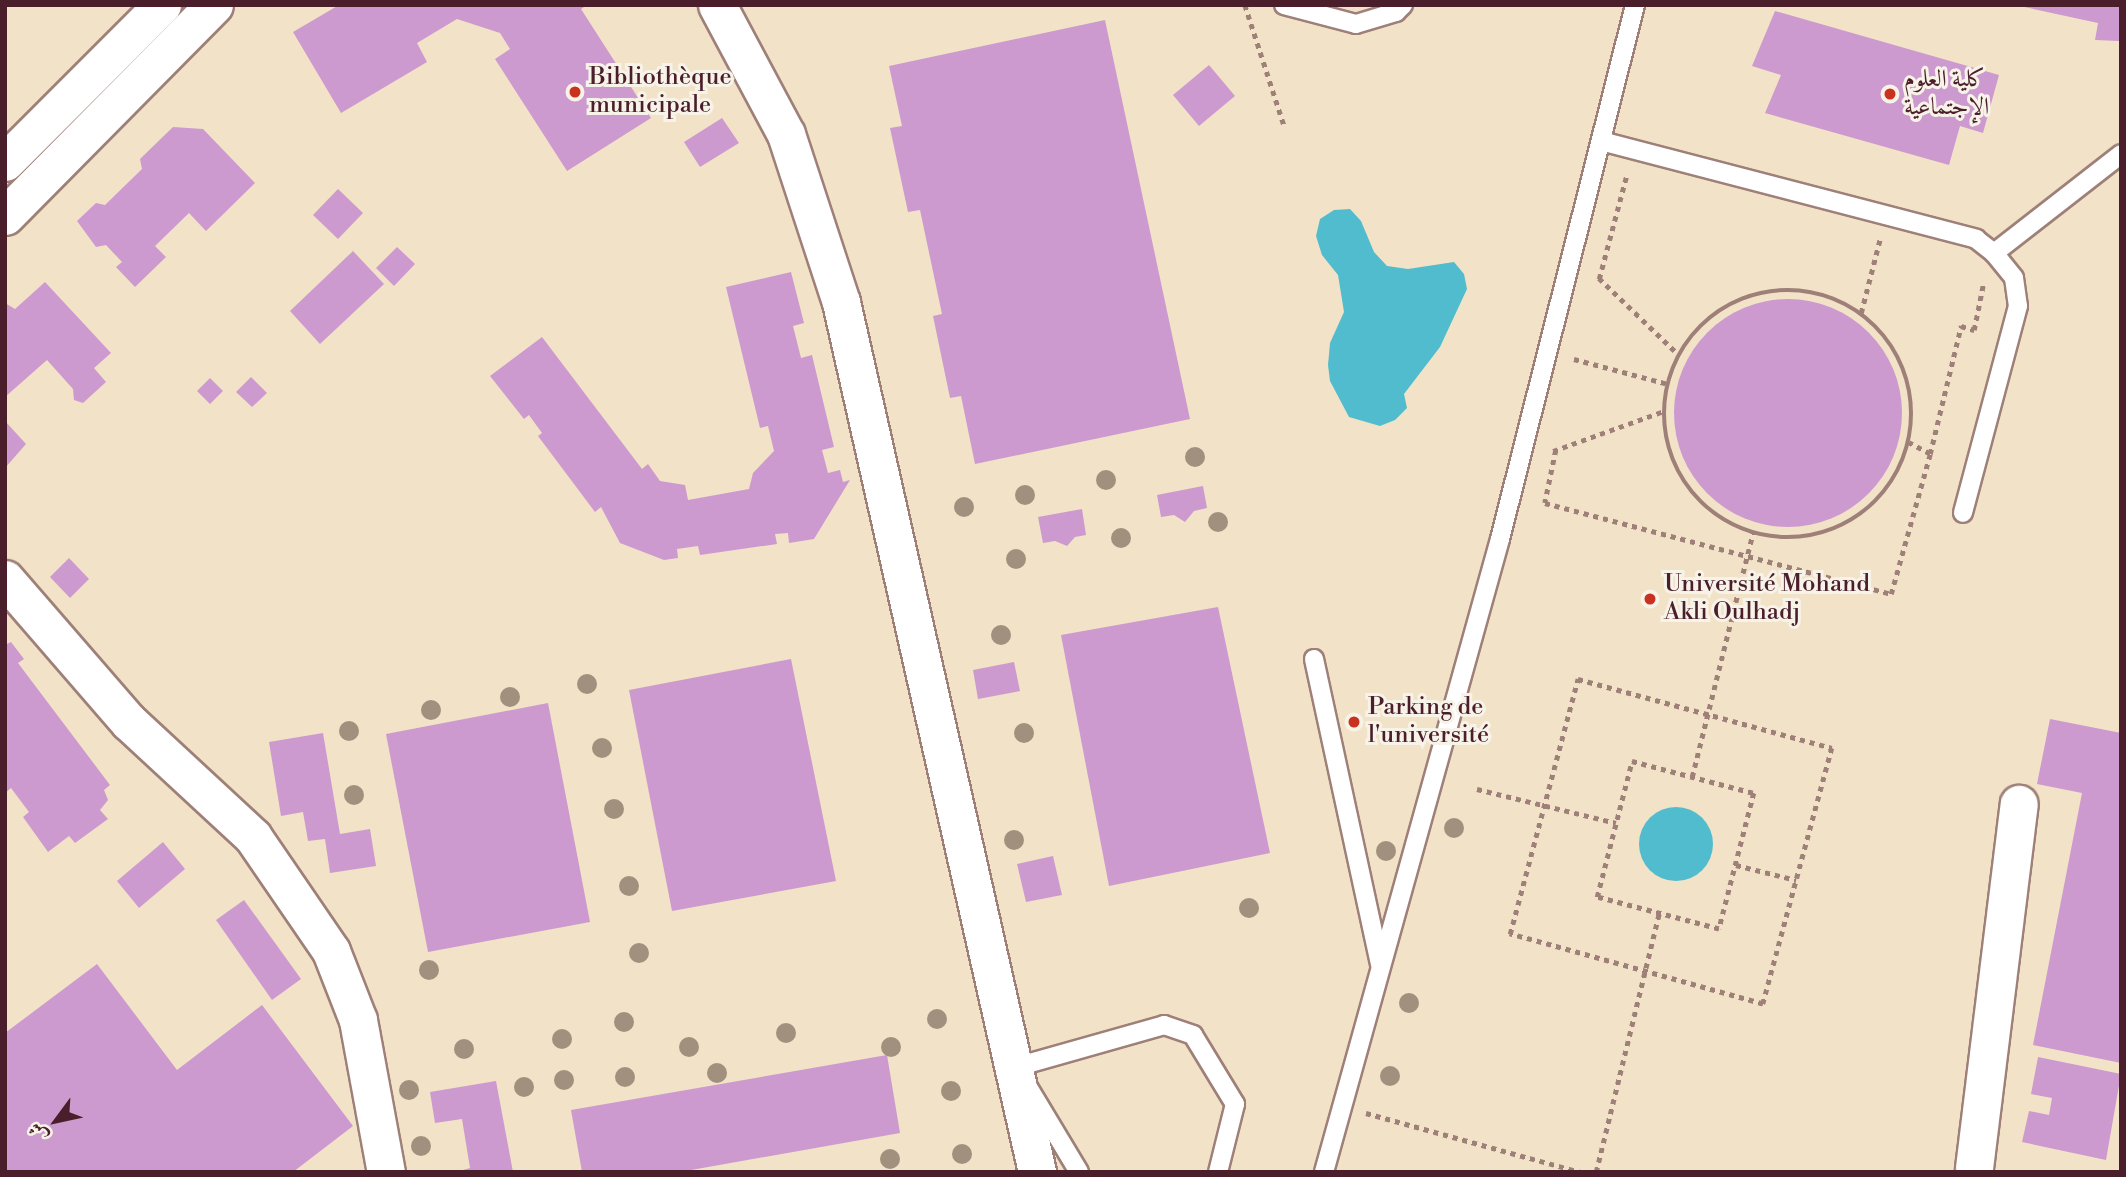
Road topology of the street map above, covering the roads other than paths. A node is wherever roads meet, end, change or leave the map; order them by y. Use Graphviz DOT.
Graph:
graph roads {
  1 [pos="162,5"];
  2 [pos="214,5"];
  3 [pos="717,5"];
  4 [pos="1284,5"];
  5 [pos="1403,5"];
  6 [pos="1635,5"];
  7 [pos="1601,141"];
  8 [pos="2121,154"];
  9 [pos="5,162"];
  10 [pos="5,216"];
  11 [pos="1994,253"];
  12 [pos="1963,513"];
  13 [pos="5,579"];
  14 [pos="1314,659"];
  15 [pos="2018,804"];
  16 [pos="1381,969"];
  17 [pos="1016,1067"];
  18 [pos="1979,1171"];
  19 [pos="386,1172"];
  20 [pos="1037,1172"];
  21 [pos="1079,1172"];
  22 [pos="1217,1172"];
  23 [pos="1324,1172"];
  1 -- 9 [label="street"];
  2 -- 10 [label="street"];
  3 -- 17 [label="street"];
  4 -- 5 [label="lane"];
  6 -- 7 [label="lane"];
  7 -- 11 [label="lane"];
  7 -- 16 [label="lane"];
  8 -- 11 [label="lane"];
  11 -- 12 [label="lane"];
  13 -- 19 [label="street"];
  14 -- 16 [label="lane"];
  15 -- 18 [label="street"];
  16 -- 23 [label="lane"];
  17 -- 20 [label="street"];
  17 -- 21 [label="lane"];
  17 -- 22 [label="lane"];
}
